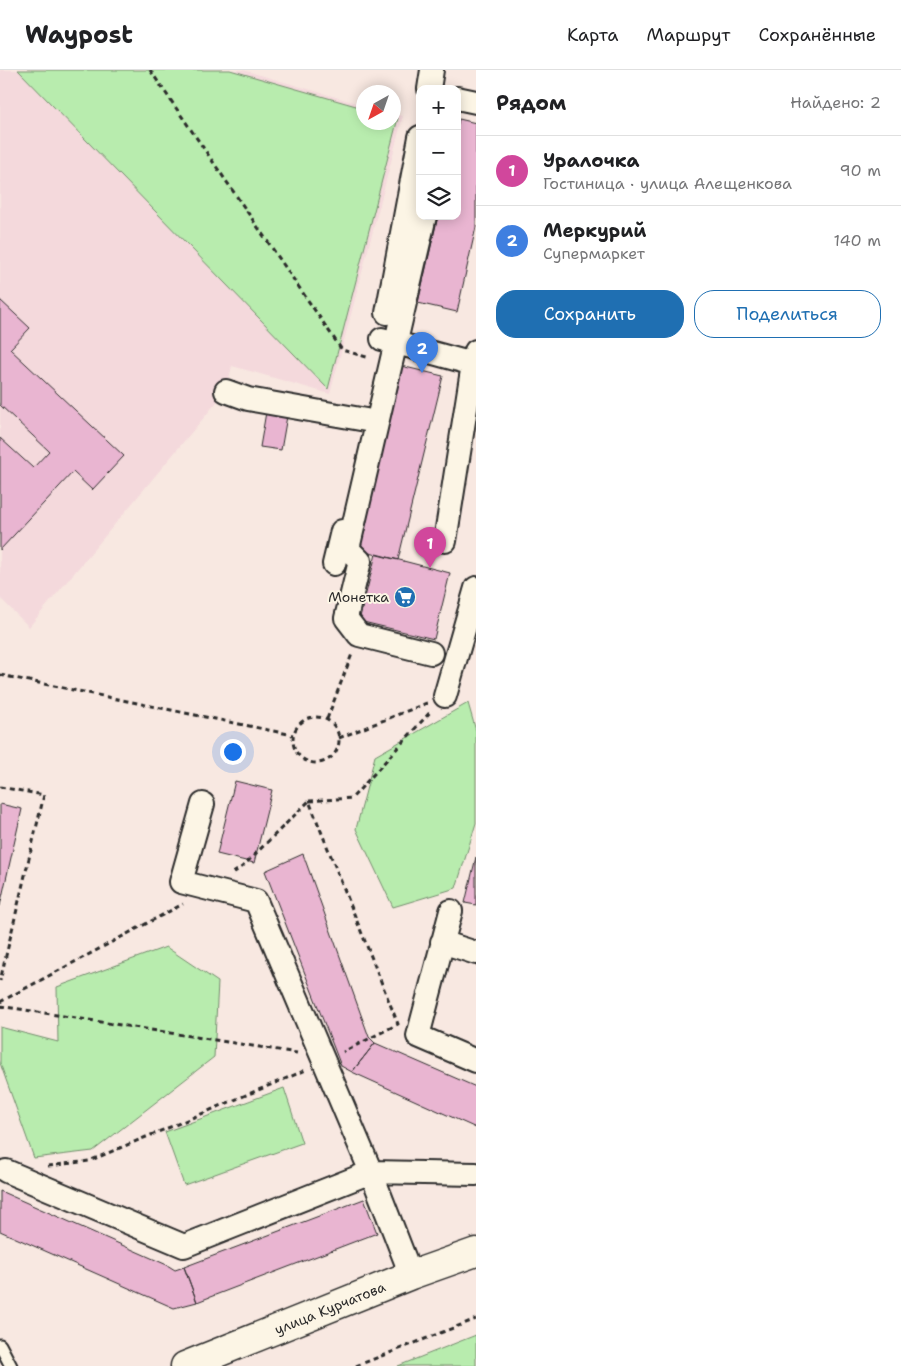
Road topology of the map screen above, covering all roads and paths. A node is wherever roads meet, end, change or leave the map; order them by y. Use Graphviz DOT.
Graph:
graph roads {
  1 [pos="150,70"];
  2 [pos="432,70"];
  3 [pos="430,85"];
  4 [pos="461,99"];
  5 [pos="476,102"];
  6 [pos="416,161"];
  7 [pos="423,220"];
  8 [pos="385,347"];
  9 [pos="474,358"];
  10 [pos="226,391"];
  11 [pos="366,420"];
  12 [pos="468,449"];
  13 [pos="445,541"];
  14 [pos="334,564"];
  15 [pos="476,588"];
  16 [pos="359,635"];
  17 [pos="431,653"];
  18 [pos="0,675"];
  19 [pos="445,696"];
  20 [pos="327,719"];
  21 [pos="293,734"];
  22 [pos="339,738"];
  23 [pos="0,787"];
  24 [pos="310,801"];
  25 [pos="203,804"];
  26 [pos="451,911"];
  27 [pos="442,942"];
  28 [pos="476,953"];
  29 [pos="0,981"];
  30 [pos="0,1006"];
  31 [pos="323,1059"];
  32 [pos="476,1061"];
  33 [pos="43,1166"];
  34 [pos="6,1171"];
  35 [pos="371,1172"];
  36 [pos="476,1174"];
  37 [pos="476,1252"];
  38 [pos="411,1275"];
  39 [pos="476,1319"];
  40 [pos="0,1345"];
  41 [pos="11,1366"];
  42 [pos="185,1366"];
  43 [pos="356,1366"];
  1 -- 8 [label="path"];
  2 -- 3 [label="street"];
  4 -- 5 [label="street"];
  6 -- 8 [label="street"];
  7 -- 8 [label="street"];
  8 -- 9 [label="street"];
  8 -- 11 [label="street"];
  8 -- 16 [label="street"];
  9 -- 12 [label="street"];
  10 -- 11 [label="street"];
  11 -- 14 [label="street"];
  12 -- 13 [label="street"];
  15 -- 19 [label="street"];
  16 -- 17 [label="street"];
  16 -- 20 [label="path"];
  18 -- 21 [label="path"];
  19 -- 22 [label="path"];
  19 -- 24 [label="path"];
  20 -- 21 [label="path"];
  20 -- 22 [label="path"];
  21 -- 22 [label="path"];
  23 -- 29 [label="path"];
  25 -- 31 [label="street"];
  26 -- 27 [label="street"];
  27 -- 28 [label="street"];
  27 -- 32 [label="street"];
  30 -- 31 [label="path"];
  31 -- 33 [label="path"];
  31 -- 35 [label="street"];
  34 -- 35 [label="street"];
  35 -- 36 [label="street"];
  35 -- 38 [label="street"];
  37 -- 38 [label="main road, улица Курчатова"];
  38 -- 42 [label="main road, улица Курчатова"];
  39 -- 43 [label="path"];
  40 -- 41 [label="lane"];
}
